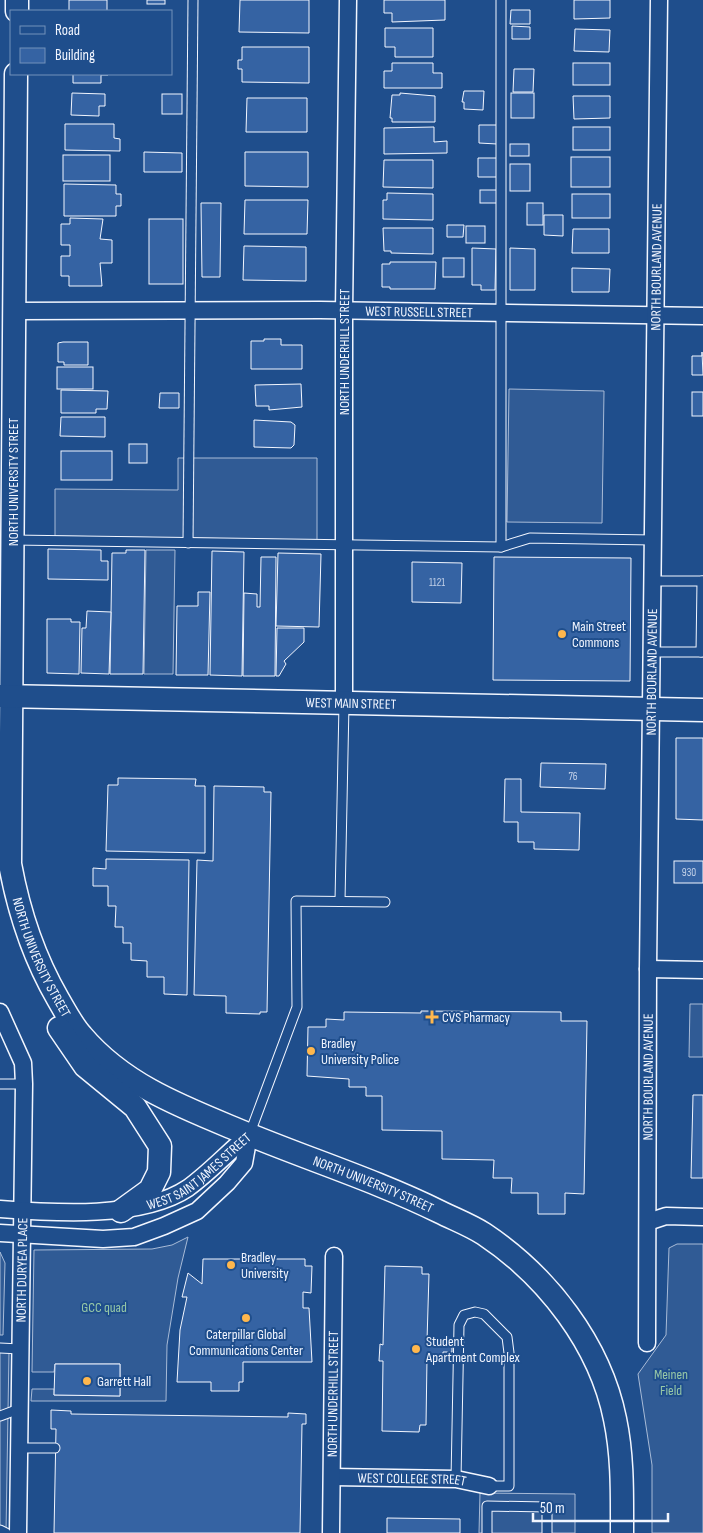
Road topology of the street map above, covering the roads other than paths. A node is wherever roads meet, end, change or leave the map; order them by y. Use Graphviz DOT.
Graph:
graph roads {
  1 [pos="193,0"];
  2 [pos="348,0"];
  3 [pos="501,0"];
  4 [pos="659,0"];
  5 [pos="16,75"];
  6 [pos="14,311"];
  7 [pos="189,311"];
  8 [pos="344,311"];
  9 [pos="501,312"];
  10 [pos="656,315"];
  11 [pos="703,316"];
  12 [pos="653,540"];
  13 [pos="188,543"];
  14 [pos="345,546"];
  15 [pos="501,546"];
  16 [pos="8,551"];
  17 [pos="653,580"];
  18 [pos="702,581"];
  19 [pos="652,652"];
  20 [pos="702,652"];
  21 [pos="5,696"];
  22 [pos="344,704"];
  23 [pos="652,709"];
  24 [pos="703,710"];
  25 [pos="340,901"];
  26 [pos="385,902"];
  27 [pos="648,969"];
  28 [pos="703,970"];
  29 [pos="57,997"];
  30 [pos="0,1012"];
  31 [pos="0,1084"];
  32 [pos="24,1084"];
  33 [pos="249,1135"];
  34 [pos="0,1209"];
  35 [pos="23,1211"];
  36 [pos="121,1211"];
  37 [pos="703,1217"];
  38 [pos="648,1222"];
  39 [pos="0,1233"];
  40 [pos="22,1234"];
  41 [pos="334,1256"];
  42 [pos="647,1343"];
  43 [pos="0,1348"];
  44 [pos="20,1349"];
  45 [pos="20,1409"];
  46 [pos="0,1416"];
  47 [pos="19,1448"];
  48 [pos="55,1448"];
  49 [pos="333,1477"];
  50 [pos="456,1479"];
  51 [pos="489,1486"];
  52 [pos="0,1530"];
  53 [pos="6,1533"];
  54 [pos="18,1533"];
  55 [pos="331,1533"];
  56 [pos="487,1533"];
  57 [pos="547,1533"];
  58 [pos="622,1533"];
  1 -- 7 [label="lane"];
  2 -- 8 [label="street, NORTH UNDERHILL STREET"];
  3 -- 9 [label="lane"];
  4 -- 10 [label="street, NORTH BOURLAND AVENUE"];
  5 -- 6 [label="main road, NORTH UNIVERSITY STREET"];
  6 -- 7 [label="street, WEST RUSSELL STREET"];
  6 -- 16 [label="main road, NORTH UNIVERSITY STREET"];
  7 -- 8 [label="street, WEST RUSSELL STREET"];
  7 -- 13 [label="lane"];
  8 -- 9 [label="street, WEST RUSSELL STREET"];
  8 -- 14 [label="street, NORTH UNDERHILL STREET"];
  9 -- 10 [label="street, WEST RUSSELL STREET"];
  9 -- 15 [label="lane"];
  10 -- 11 [label="street, WEST RUSSELL STREET"];
  10 -- 12 [label="street, NORTH BOURLAND AVENUE"];
  12 -- 15 [label="lane"];
  12 -- 17 [label="street, NORTH BOURLAND AVENUE"];
  13 -- 14 [label="lane"];
  13 -- 16 [label="lane"];
  14 -- 15 [label="lane"];
  14 -- 22 [label="street, NORTH UNDERHILL STREET"];
  16 -- 21 [label="main road, NORTH UNIVERSITY STREET"];
  17 -- 18 [label="lane"];
  17 -- 19 [label="street, NORTH BOURLAND AVENUE"];
  18 -- 20 [label="lane"];
  19 -- 20 [label="lane"];
  19 -- 23 [label="street, NORTH BOURLAND AVENUE"];
  21 -- 22 [label="main road, WEST MAIN STREET"];
  21 -- 29 [label="main road, NORTH UNIVERSITY STREET"];
  22 -- 23 [label="main road, WEST MAIN STREET"];
  22 -- 25 [label="lane"];
  23 -- 24 [label="main road, WEST MAIN STREET"];
  23 -- 27 [label="street, NORTH BOURLAND AVENUE"];
  25 -- 26 [label="lane"];
  25 -- 33 [label="lane"];
  27 -- 28 [label="street"];
  27 -- 38 [label="street, NORTH BOURLAND AVENUE"];
  29 -- 33 [label="main road, NORTH UNIVERSITY STREET"];
  29 -- 36 [label="main road"];
  30 -- 32 [label="street, NORTH DURYEA PLACE"];
  31 -- 32 [label="lane"];
  32 -- 35 [label="street, NORTH DURYEA PLACE"];
  33 -- 36 [label="street, WEST SAINT JAMES STREET"];
  33 -- 40 [label="street, WEST SAINT JAMES STREET"];
  33 -- 58 [label="main road, NORTH UNIVERSITY STREET"];
  34 -- 35 [label="street, WEST SAINT JAMES STREET"];
  35 -- 36 [label="street, WEST SAINT JAMES STREET"];
  35 -- 40 [label="street, NORTH DURYEA PLACE"];
  37 -- 38 [label="street"];
  38 -- 42 [label="street, NORTH BOURLAND AVENUE"];
  39 -- 40 [label="street, WEST SAINT JAMES STREET"];
  40 -- 44 [label="street, NORTH DURYEA PLACE"];
  41 -- 49 [label="street, NORTH UNDERHILL STREET"];
  43 -- 44 [label="lane"];
  44 -- 45 [label="street, NORTH DURYEA PLACE"];
  45 -- 46 [label="lane"];
  45 -- 47 [label="street, NORTH DURYEA PLACE"];
  47 -- 48 [label="lane"];
  47 -- 54 [label="street, NORTH DURYEA PLACE"];
  49 -- 50 [label="street, WEST COLLEGE STREET"];
  49 -- 55 [label="street, NORTH UNDERHILL STREET"];
  50 -- 51 [label="street, WEST COLLEGE STREET"];
  50 -- 51 [label="lane"];
  52 -- 53 [label="lane"];
  56 -- 57 [label="lane"];
}
